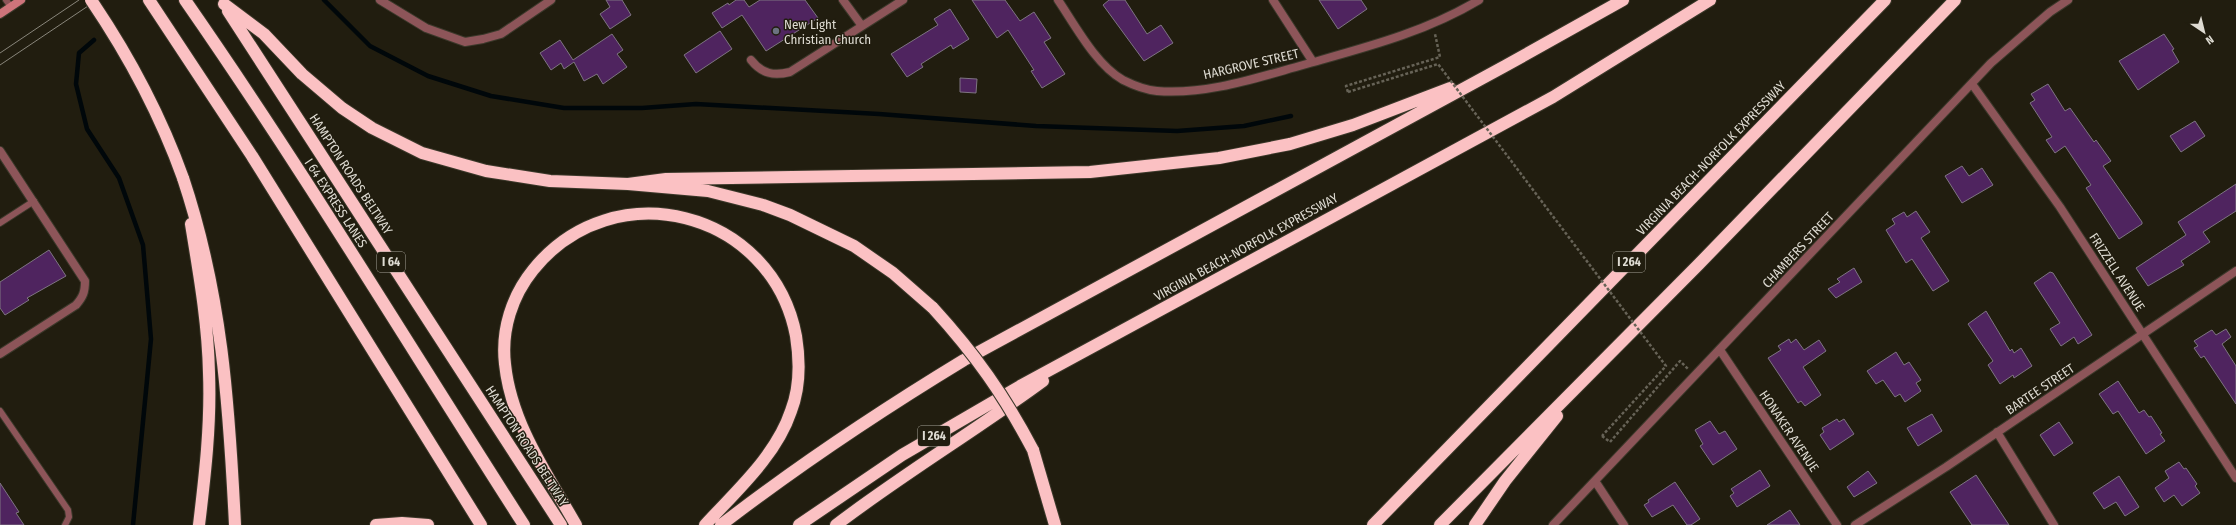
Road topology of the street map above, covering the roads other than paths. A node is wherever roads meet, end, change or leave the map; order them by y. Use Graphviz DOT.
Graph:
graph roads {
  1 [pos="21,0"];
  2 [pos="91,0"];
  3 [pos="149,0"];
  4 [pos="380,0"];
  5 [pos="551,0"];
  6 [pos="843,0"];
  7 [pos="903,0"];
  8 [pos="1058,0"];
  9 [pos="1273,0"];
  10 [pos="1478,0"];
  11 [pos="1623,0"];
  12 [pos="1710,0"];
  13 [pos="1885,0"];
  14 [pos="1955,0"];
  15 [pos="2068,0"];
  16 [pos="222,2"];
  17 [pos="9,3"];
  18 [pos="188,4"];
  19 [pos="0,14"];
  20 [pos="862,26"];
  21 [pos="751,60"];
  22 [pos="1313,62"];
  23 [pos="1505,66"];
  24 [pos="1972,84"];
  25 [pos="0,151"];
  26 [pos="183,178"];
  27 [pos="628,184"];
  28 [pos="34,201"];
  29 [pos="0,223"];
  30 [pos="2236,271"];
  31 [pos="2143,334"];
  32 [pos="1720,350"];
  33 [pos="0,354"];
  34 [pos="1074,357"];
  35 [pos="1594,370"];
  36 [pos="0,410"];
  37 [pos="1997,432"];
  38 [pos="2236,478"];
  39 [pos="1595,481"];
  40 [pos="65,525"];
  41 [pos="199,525"];
  42 [pos="235,525"];
  43 [pos="376,525"];
  44 [pos="428,525"];
  45 [pos="481,525"];
  46 [pos="524,525"];
  47 [pos="561,525"];
  48 [pos="576,525"];
  49 [pos="705,525"];
  50 [pos="721,525"];
  51 [pos="799,525"];
  52 [pos="836,525"];
  53 [pos="1055,525"];
  54 [pos="1374,525"];
  55 [pos="1440,525"];
  56 [pos="1475,525"];
  57 [pos="1553,525"];
  58 [pos="1624,525"];
  59 [pos="1837,525"];
  60 [pos="1855,525"];
  61 [pos="2054,525"];
  1 -- 17 [label="street"];
  2 -- 26 [label="highway, bridge"];
  3 -- 45 [label="highway"];
  4 -- 5 [label="street"];
  6 -- 20 [label="street"];
  7 -- 20 [label="street"];
  8 -- 22 [label="street, HARGROVE STREET"];
  9 -- 22 [label="street"];
  10 -- 22 [label="street, HARGROVE STREET"];
  11 -- 23 [label="highway"];
  12 -- 34 [label="highway, VIRGINIA BEACH-NORFOLK EXPRESSWAY / I 264"];
  13 -- 54 [label="highway, VIRGINIA BEACH-NORFOLK EXPRESSWAY / I 264"];
  14 -- 35 [label="highway"];
  15 -- 24 [label="street, CHAMBERS STREET"];
  16 -- 27 [label="highway"];
  16 -- 47 [label="highway, HAMPTON ROADS BELTWAY / I 64"];
  17 -- 19 [label="street"];
  18 -- 46 [label="highway, I 64 EXPRESS LANES"];
  20 -- 21 [label="street"];
  23 -- 27 [label="highway"];
  23 -- 50 [label="highway"];
  24 -- 31 [label="street, FRIZZELL AVENUE"];
  24 -- 32 [label="street, CHAMBERS STREET"];
  25 -- 28 [label="street"];
  26 -- 41 [label="highway"];
  26 -- 42 [label="highway"];
  27 -- 53 [label="highway, bridge"];
  28 -- 29 [label="lane"];
  28 -- 33 [label="street"];
  30 -- 31 [label="street, BARTEE STREET"];
  31 -- 37 [label="street, BARTEE STREET"];
  31 -- 38 [label="street, FRIZZELL AVENUE"];
  32 -- 39 [label="street, CHAMBERS STREET"];
  32 -- 59 [label="street, HONAKER AVENUE"];
  34 -- 51 [label="highway, VIRGINIA BEACH-NORFOLK EXPRESSWAY / I 264"];
  34 -- 52 [label="highway"];
  35 -- 55 [label="highway"];
  35 -- 56 [label="highway"];
  36 -- 40 [label="lane"];
  37 -- 60 [label="street, BARTEE STREET"];
  37 -- 61 [label="street"];
  39 -- 57 [label="street, CHAMBERS STREET"];
  39 -- 58 [label="street"];
  43 -- 44 [label="highway"];
  48 -- 49 [label="highway"];
}
